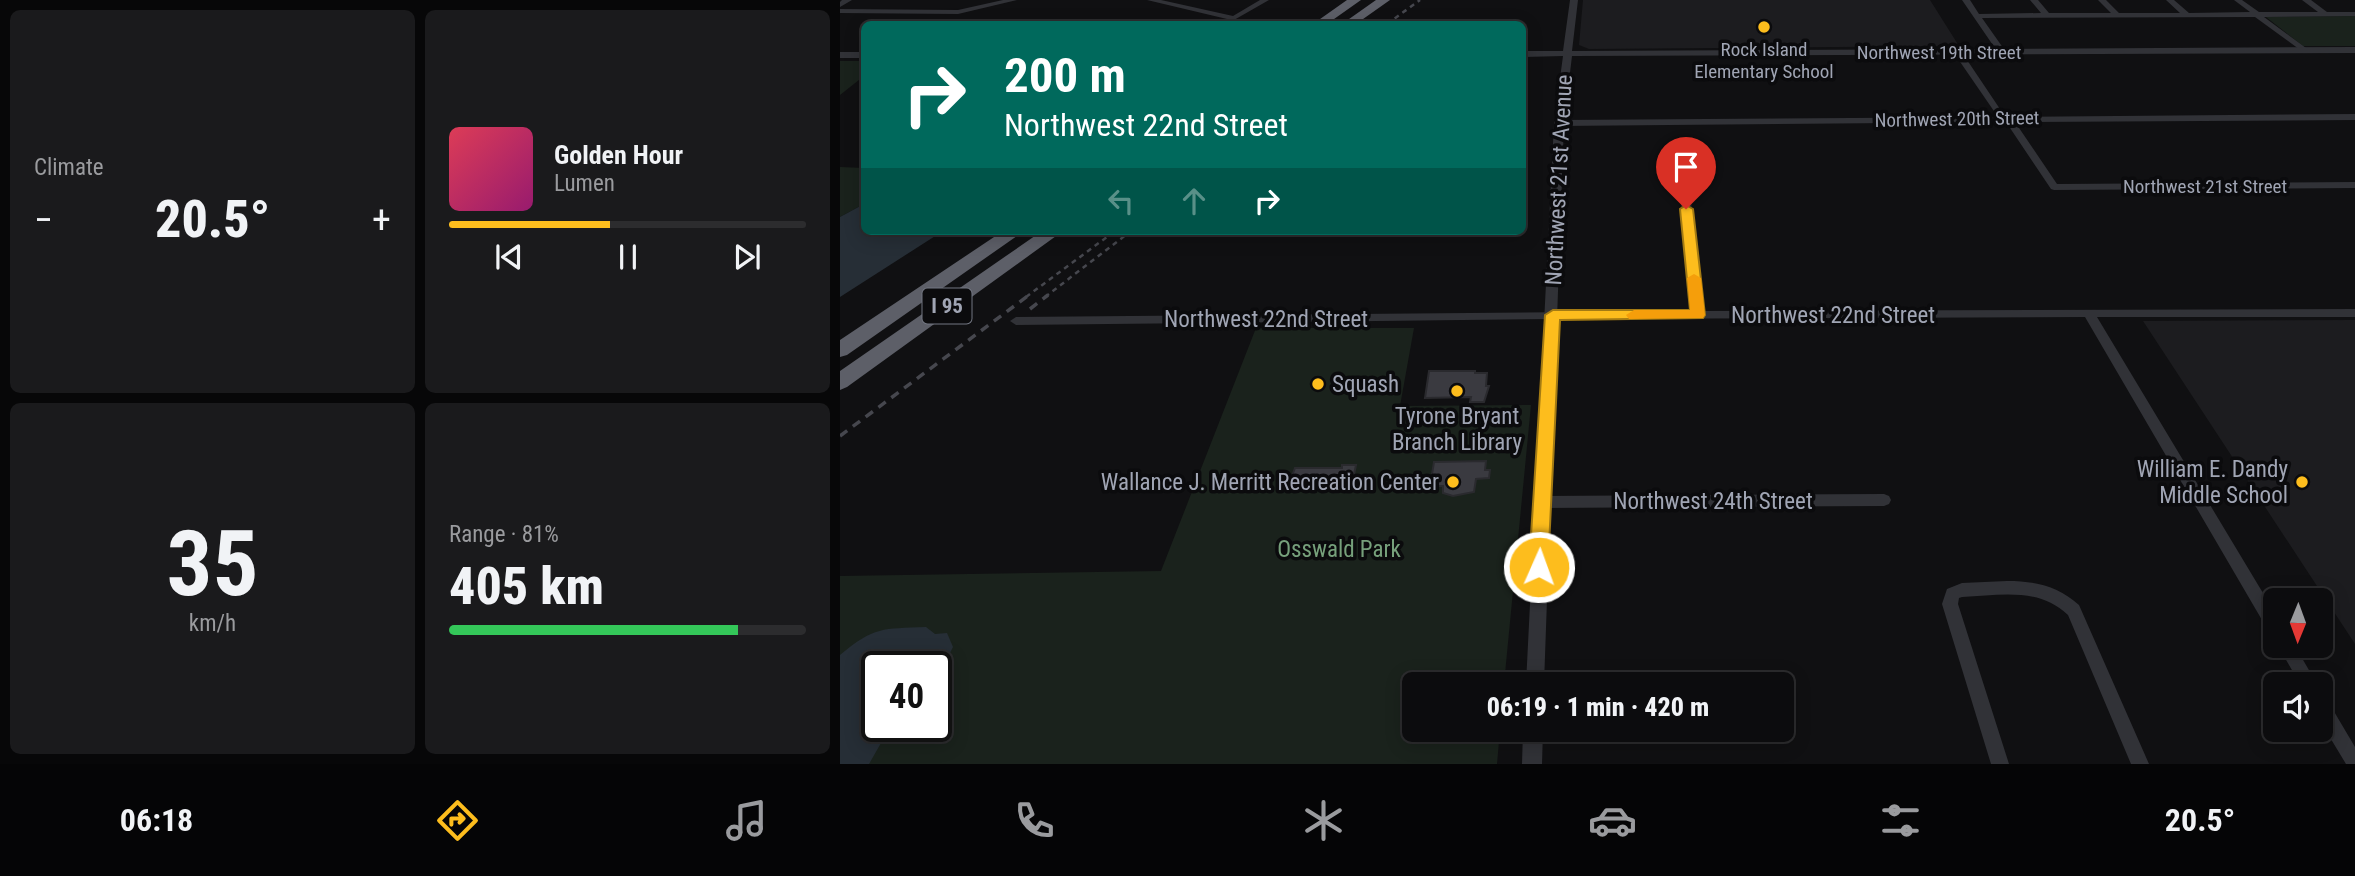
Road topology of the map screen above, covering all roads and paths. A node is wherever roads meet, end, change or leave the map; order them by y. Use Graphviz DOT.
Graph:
graph roads {
  1 [pos="848,0"];
  2 [pos="972,0"];
  3 [pos="1013,0"];
  4 [pos="1151,0"];
  5 [pos="1265,0"];
  6 [pos="1342,0"];
  7 [pos="1355,0"];
  8 [pos="1371,0"];
  9 [pos="1384,0"];
  10 [pos="1574,0"];
  11 [pos="1966,0"];
  12 [pos="2034,0"];
  13 [pos="2102,0"];
  14 [pos="2170,0"];
  15 [pos="2238,0"];
  16 [pos="2306,0"];
  17 [pos="840,5"];
  18 [pos="981,9"];
  19 [pos="840,11"];
  20 [pos="2325,14"];
  21 [pos="2355,14"];
  22 [pos="2117,15"];
  23 [pos="2187,15"];
  24 [pos="2256,15"];
  25 [pos="1977,16"];
  26 [pos="2047,16"];
  27 [pos="1234,18"];
  28 [pos="1228,21"];
  29 [pos="1310,21"];
  30 [pos="1324,21"];
  31 [pos="1340,21"];
  32 [pos="1352,21"];
  33 [pos="2303,50"];
  34 [pos="2355,50"];
  35 [pos="1958,52"];
  36 [pos="2002,52"];
  37 [pos="1526,54"];
  38 [pos="1566,54"];
  39 [pos="840,55"];
  40 [pos="861,55"];
  41 [pos="2343,117"];
  42 [pos="2355,117"];
  43 [pos="2004,118"];
  44 [pos="1559,123"];
  45 [pos="2355,128"];
  46 [pos="1684,183"];
  47 [pos="2355,185"];
  48 [pos="2054,187"];
  49 [pos="992,235"];
  50 [pos="1009,235"];
  51 [pos="1031,235"];
  52 [pos="1048,235"];
  53 [pos="2355,313"];
  54 [pos="2089,314"];
  55 [pos="1553,315"];
  56 [pos="1698,315"];
  57 [pos="1016,321"];
  58 [pos="840,336"];
  59 [pos="840,350"];
  60 [pos="840,368"];
  61 [pos="840,382"];
  62 [pos="1884,500"];
  63 [pos="1542,502"];
  64 [pos="2263,607"];
  65 [pos="1535,672"];
  66 [pos="2333,726"];
  67 [pos="1533,742"];
  68 [pos="2355,763"];
  69 [pos="1532,764"];
  70 [pos="2000,764"];
  71 [pos="2140,764"];
  1 -- 17 [label="street"];
  2 -- 18 [label="street"];
  3 -- 18 [label="street"];
  4 -- 27 [label="street"];
  5 -- 27 [label="street"];
  6 -- 29 [label="highway"];
  7 -- 30 [label="highway"];
  8 -- 31 [label="highway"];
  9 -- 32 [label="highway"];
  10 -- 38 [label="street, Northwest 21st Avenue"];
  11 -- 25 [label="street"];
  12 -- 26 [label="street"];
  13 -- 22 [label="street"];
  14 -- 23 [label="street"];
  15 -- 24 [label="street"];
  16 -- 20 [label="street"];
  18 -- 19 [label="street"];
  20 -- 21 [label="street"];
  20 -- 24 [label="street"];
  22 -- 23 [label="street"];
  22 -- 26 [label="street"];
  23 -- 24 [label="street"];
  24 -- 33 [label="street"];
  25 -- 26 [label="street"];
  25 -- 36 [label="street"];
  27 -- 28 [label="street"];
  33 -- 34 [label="street, Northwest 19th Street"];
  33 -- 36 [label="street, Northwest 19th Street"];
  35 -- 36 [label="street, Northwest 19th Street"];
  35 -- 38 [label="street, Northwest 19th Street"];
  35 -- 43 [label="street"];
  37 -- 38 [label="street, Northwest 19th Street"];
  38 -- 44 [label="street, Northwest 21st Avenue"];
  39 -- 40 [label="street"];
  41 -- 42 [label="street, Northwest 20th Street"];
  41 -- 43 [label="street, Northwest 20th Street"];
  41 -- 45 [label="street"];
  43 -- 44 [label="street, Northwest 20th Street"];
  43 -- 48 [label="street"];
  44 -- 55 [label="street, Northwest 21st Avenue"];
  46 -- 56 [label="street"];
  47 -- 48 [label="street, Northwest 21st Street"];
  49 -- 58 [label="highway, I 95"];
  50 -- 59 [label="highway"];
  51 -- 60 [label="highway"];
  52 -- 61 [label="highway, I 95"];
  53 -- 54 [label="street, Northwest 22nd Street"];
  54 -- 56 [label="street, Northwest 22nd Street"];
  54 -- 64 [label="street"];
  55 -- 56 [label="street, Northwest 22nd Street"];
  55 -- 57 [label="street, Northwest 22nd Street"];
  55 -- 63 [label="street, Northwest 21st Avenue"];
  62 -- 63 [label="street, Northwest 24th Street"];
  63 -- 65 [label="street, Northwest 21st Avenue"];
  66 -- 68 [label="street"];
  67 -- 69 [label="street"];
  70 -- 71 [label="street"];
}
